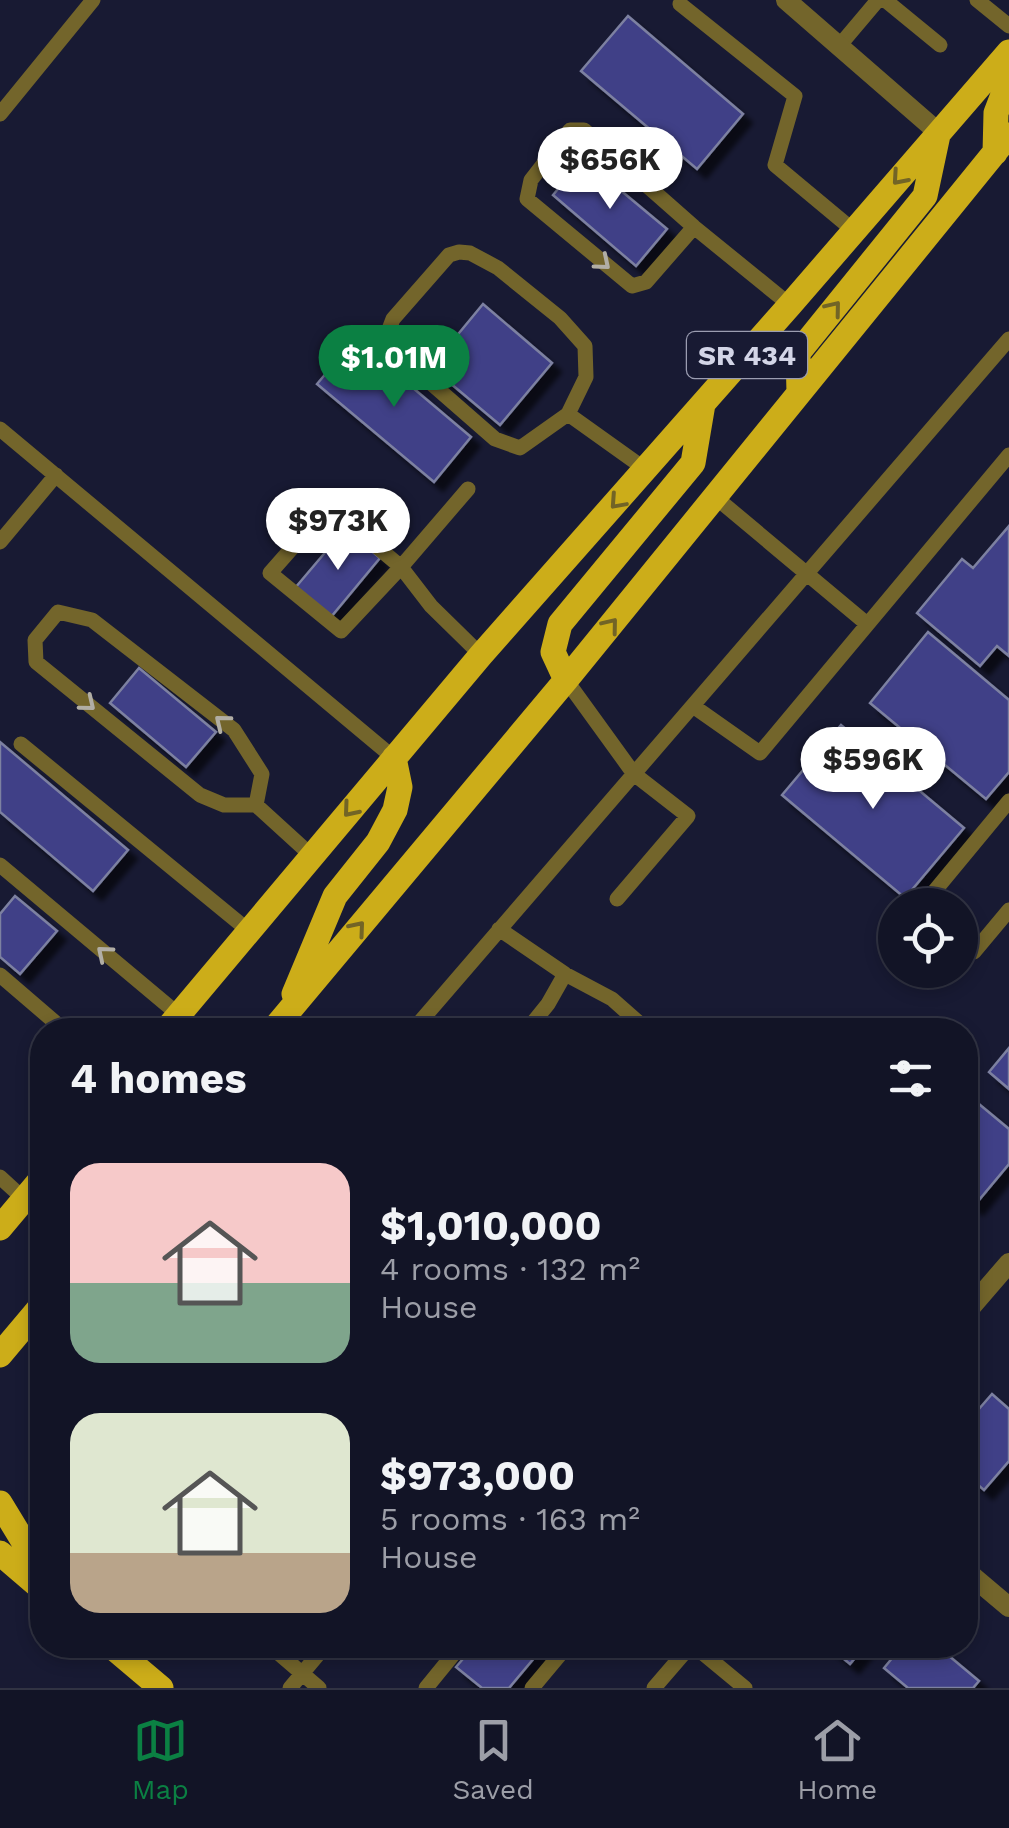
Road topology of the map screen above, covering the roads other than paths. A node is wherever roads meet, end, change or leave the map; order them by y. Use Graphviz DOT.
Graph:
graph roads {
  1 [pos="70,0"];
  2 [pos="786,0"];
  3 [pos="882,0"];
  4 [pos="977,0"];
  5 [pos="680,4"];
  6 [pos="88,6"];
  7 [pos="1009,26"];
  8 [pos="840,45"];
  9 [pos="940,45"];
  10 [pos="1009,52"];
  11 [pos="1009,80"];
  12 [pos="0,114"];
  13 [pos="939,132"];
  14 [pos="1004,151"];
  15 [pos="694,227"];
  16 [pos="853,230"];
  17 [pos="790,306"];
  18 [pos="1009,339"];
  19 [pos="800,393"];
  20 [pos="703,404"];
  21 [pos="568,414"];
  22 [pos="0,429"];
  23 [pos="1009,455"];
  24 [pos="646,469"];
  25 [pos="56,475"];
  26 [pos="468,488"];
  27 [pos="714,496"];
  28 [pos="0,542"];
  29 [pos="401,566"];
  30 [pos="807,574"];
  31 [pos="867,624"];
  32 [pos="481,656"];
  33 [pos="566,680"];
  34 [pos="692,706"];
  35 [pos="21,744"];
  36 [pos="394,758"];
  37 [pos="634,774"];
  38 [pos="1009,800"];
  39 [pos="256,804"];
  40 [pos="312,856"];
  41 [pos="0,865"];
  42 [pos="937,888"];
  43 [pos="617,899"];
  44 [pos="1009,910"];
  45 [pos="500,930"];
  46 [pos="248,932"];
  47 [pos="978,947"];
  48 [pos="565,974"];
  49 [pos="0,975"];
  50 [pos="424,1017"];
  51 [pos="50,1018"];
  52 [pos="168,1018"];
  53 [pos="177,1018"];
  54 [pos="281,1018"];
  55 [pos="283,1018"];
  56 [pos="535,1018"];
  57 [pos="633,1018"];
  58 [pos="0,1177"];
  59 [pos="30,1193"];
  60 [pos="24,1200"];
  61 [pos="0,1228"];
  62 [pos="1009,1263"];
  63 [pos="978,1299"];
  64 [pos="30,1320"];
  65 [pos="0,1356"];
  66 [pos="0,1503"];
  67 [pos="30,1552"];
  68 [pos="0,1553"];
  69 [pos="30,1578"];
  70 [pos="978,1581"];
  71 [pos="1009,1607"];
  72 [pos="125,1658"];
  73 [pos="284,1658"];
  74 [pos="316,1658"];
  75 [pos="451,1658"];
  76 [pos="557,1658"];
  77 [pos="681,1658"];
  78 [pos="708,1658"];
  79 [pos="303,1674"];
  80 [pos="161,1688"];
  81 [pos="290,1688"];
  82 [pos="320,1688"];
  83 [pos="426,1688"];
  84 [pos="532,1688"];
  85 [pos="654,1688"];
  86 [pos="745,1688"];
  1 -- 6 [label="lane"];
  2 -- 8 [label="street"];
  3 -- 8 [label="lane"];
  3 -- 9 [label="lane"];
  4 -- 7 [label="lane"];
  5 -- 16 [label="lane"];
  6 -- 12 [label="lane"];
  8 -- 13 [label="street"];
  10 -- 13 [label="main road, SR 434"];
  11 -- 14 [label="main road"];
  13 -- 16 [label="main road, SR 434, one-way"];
  19 -- 13 [label="main road, one-way"];
  14 -- 19 [label="main road, SR 434"];
  15 -- 15 [label="lane, one-way"];
  15 -- 17 [label="lane"];
  16 -- 17 [label="main road, SR 434"];
  17 -- 20 [label="main road, SR 434"];
  18 -- 30 [label="lane"];
  19 -- 27 [label="main road, SR 434"];
  20 -- 24 [label="main road, SR 434"];
  20 -- 33 [label="main road"];
  21 -- 21 [label="lane"];
  21 -- 24 [label="lane"];
  22 -- 25 [label="lane"];
  23 -- 31 [label="lane"];
  24 -- 32 [label="main road, SR 434, one-way"];
  25 -- 28 [label="lane"];
  25 -- 36 [label="lane"];
  26 -- 29 [label="lane"];
  27 -- 30 [label="lane"];
  33 -- 27 [label="main road, SR 434, one-way"];
  29 -- 29 [label="lane"];
  29 -- 32 [label="lane"];
  30 -- 31 [label="lane"];
  30 -- 34 [label="lane"];
  31 -- 34 [label="lane"];
  32 -- 36 [label="main road, SR 434"];
  33 -- 37 [label="lane"];
  55 -- 33 [label="main road, SR 434, one-way"];
  34 -- 37 [label="lane"];
  35 -- 46 [label="lane"];
  36 -- 40 [label="main road, SR 434, one-way"];
  36 -- 54 [label="main road"];
  37 -- 43 [label="lane"];
  37 -- 45 [label="lane"];
  38 -- 42 [label="lane"];
  39 -- 39 [label="lane, one-way"];
  39 -- 40 [label="lane"];
  40 -- 46 [label="main road, SR 434"];
  52 -- 41 [label="lane, one-way"];
  44 -- 47 [label="lane"];
  45 -- 48 [label="lane"];
  45 -- 50 [label="lane"];
  46 -- 53 [label="main road, SR 434"];
  48 -- 56 [label="lane"];
  48 -- 57 [label="lane"];
  49 -- 51 [label="lane"];
  58 -- 60 [label="lane"];
  59 -- 60 [label="main road"];
  60 -- 61 [label="main road"];
  62 -- 63 [label="street"];
  64 -- 65 [label="main road"];
  66 -- 67 [label="main road"];
  68 -- 69 [label="main road"];
  70 -- 71 [label="street"];
  72 -- 80 [label="main road"];
  73 -- 79 [label="lane"];
  74 -- 79 [label="lane"];
  75 -- 83 [label="lane"];
  76 -- 84 [label="lane"];
  77 -- 85 [label="lane"];
  78 -- 86 [label="lane"];
  79 -- 81 [label="lane"];
  79 -- 82 [label="lane"];
}
